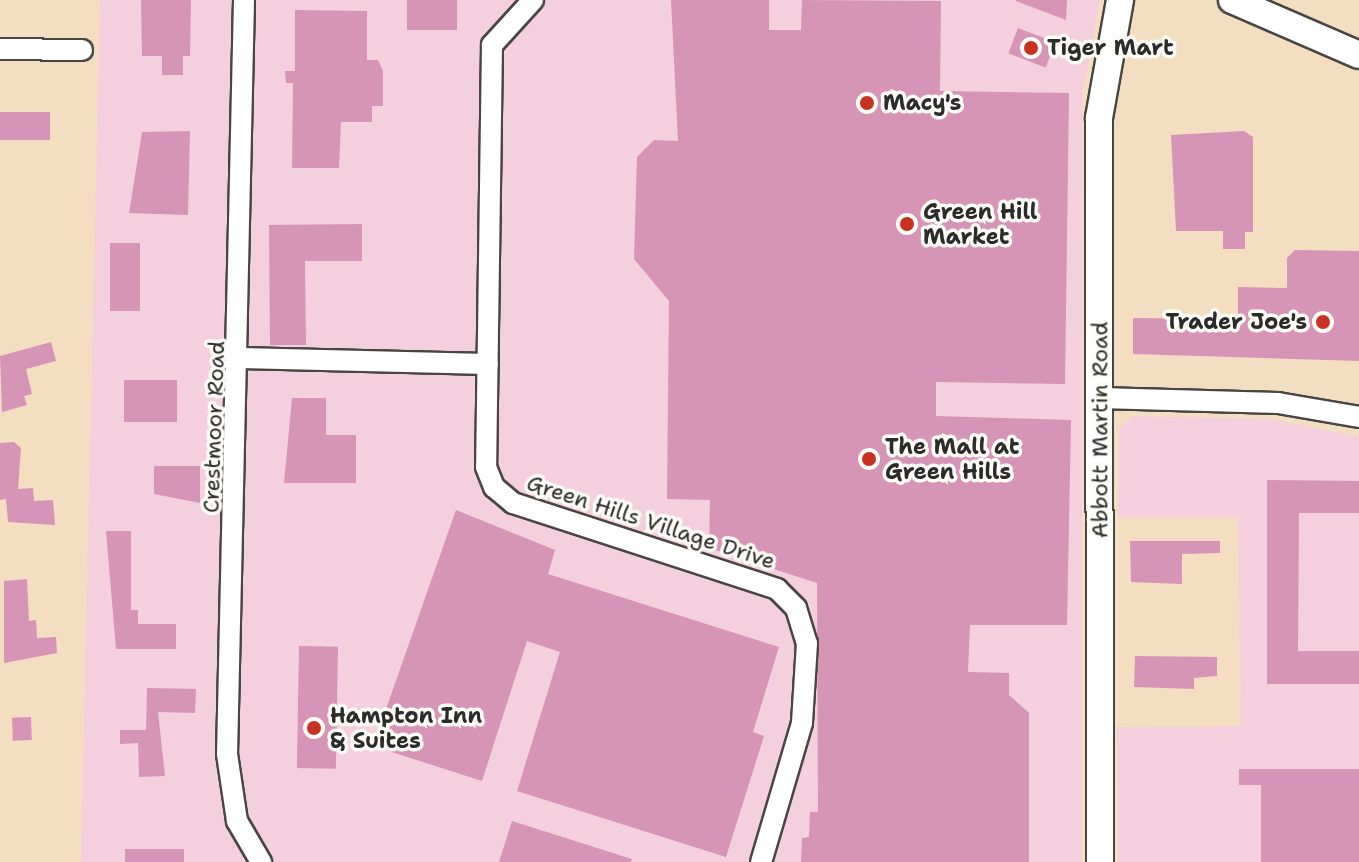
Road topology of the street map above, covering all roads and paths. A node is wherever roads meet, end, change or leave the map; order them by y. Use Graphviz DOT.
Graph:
graph roads {
  1 [pos="244,0"];
  2 [pos="533,0"];
  3 [pos="1120,0"];
  4 [pos="1232,0"];
  5 [pos="0,49"];
  6 [pos="82,50"];
  7 [pos="1359,55"];
  8 [pos="240,358"];
  9 [pos="488,364"];
  10 [pos="1100,398"];
  11 [pos="1359,417"];
  12 [pos="257,856"];
  13 [pos="761,862"];
  14 [pos="1100,862"];
  1 -- 8 [label="street, Crestmoor Road"];
  2 -- 9 [label="street, Green Hills Village Drive"];
  3 -- 10 [label="main road, Abbott Martin Road"];
  4 -- 7 [label="main road"];
  5 -- 6 [label="street"];
  8 -- 9 [label="street"];
  8 -- 12 [label="street, Crestmoor Road"];
  9 -- 13 [label="street, Green Hills Village Drive"];
  10 -- 11 [label="street"];
  10 -- 14 [label="main road, Abbott Martin Road"];
}
